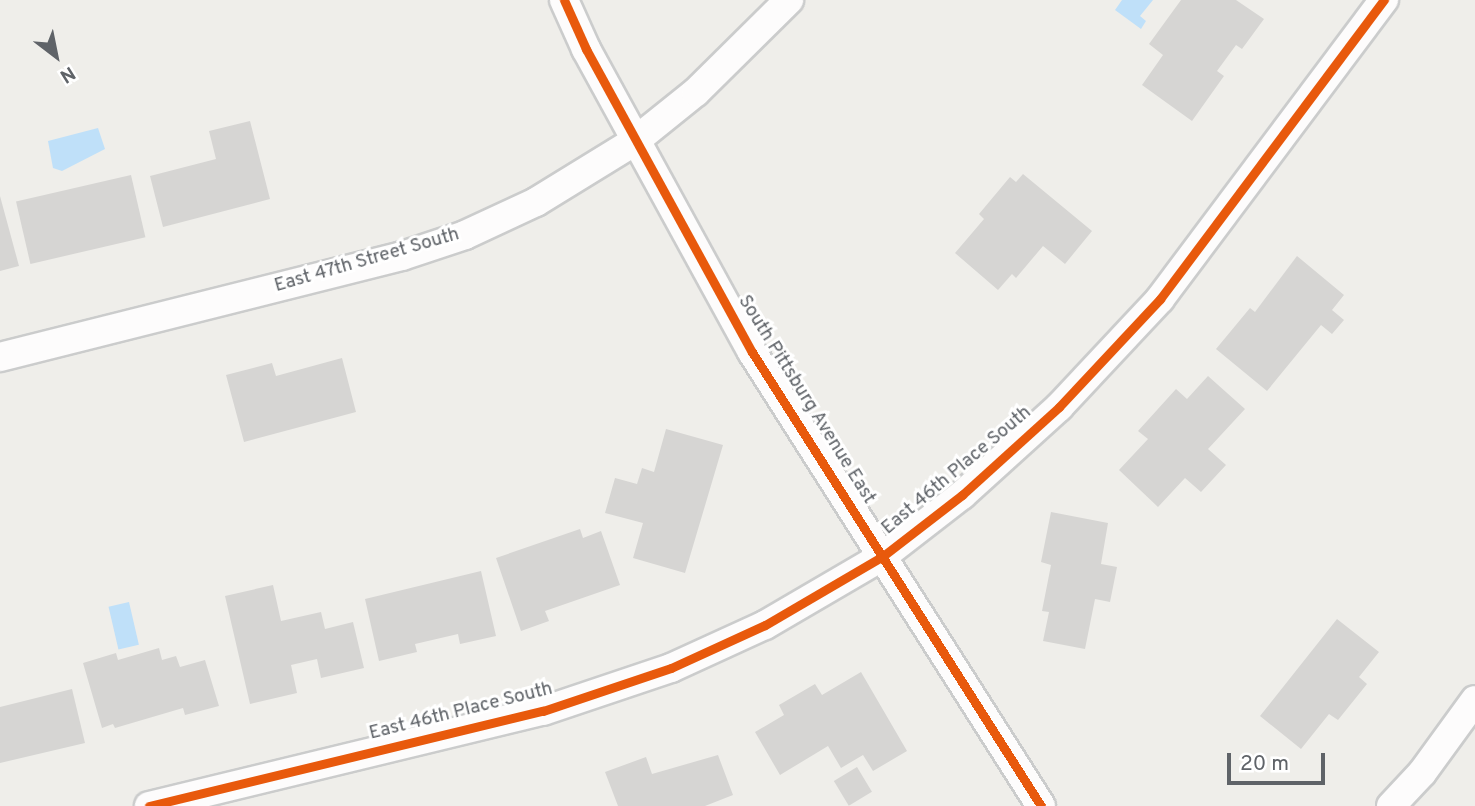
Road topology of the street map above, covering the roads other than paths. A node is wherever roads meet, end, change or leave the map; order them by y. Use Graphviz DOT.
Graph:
graph roads {
  1 [pos="564,0"];
  2 [pos="789,0"];
  3 [pos="1384,0"];
  4 [pos="635,141"];
  5 [pos="0,356"];
  6 [pos="883,556"];
  7 [pos="1475,700"];
  8 [pos="149,806"];
  9 [pos="1041,806"];
  10 [pos="1391,806"];
  1 -- 4 [label="street, South Pittsburg Avenue East"];
  2 -- 4 [label="street, East 47th Street South"];
  3 -- 6 [label="street, East 46th Place South"];
  4 -- 5 [label="street, East 47th Street South"];
  4 -- 6 [label="street, South Pittsburg Avenue East"];
  6 -- 8 [label="street, East 46th Place South"];
  6 -- 9 [label="street, South Pittsburg Avenue East"];
  7 -- 10 [label="street"];
}
